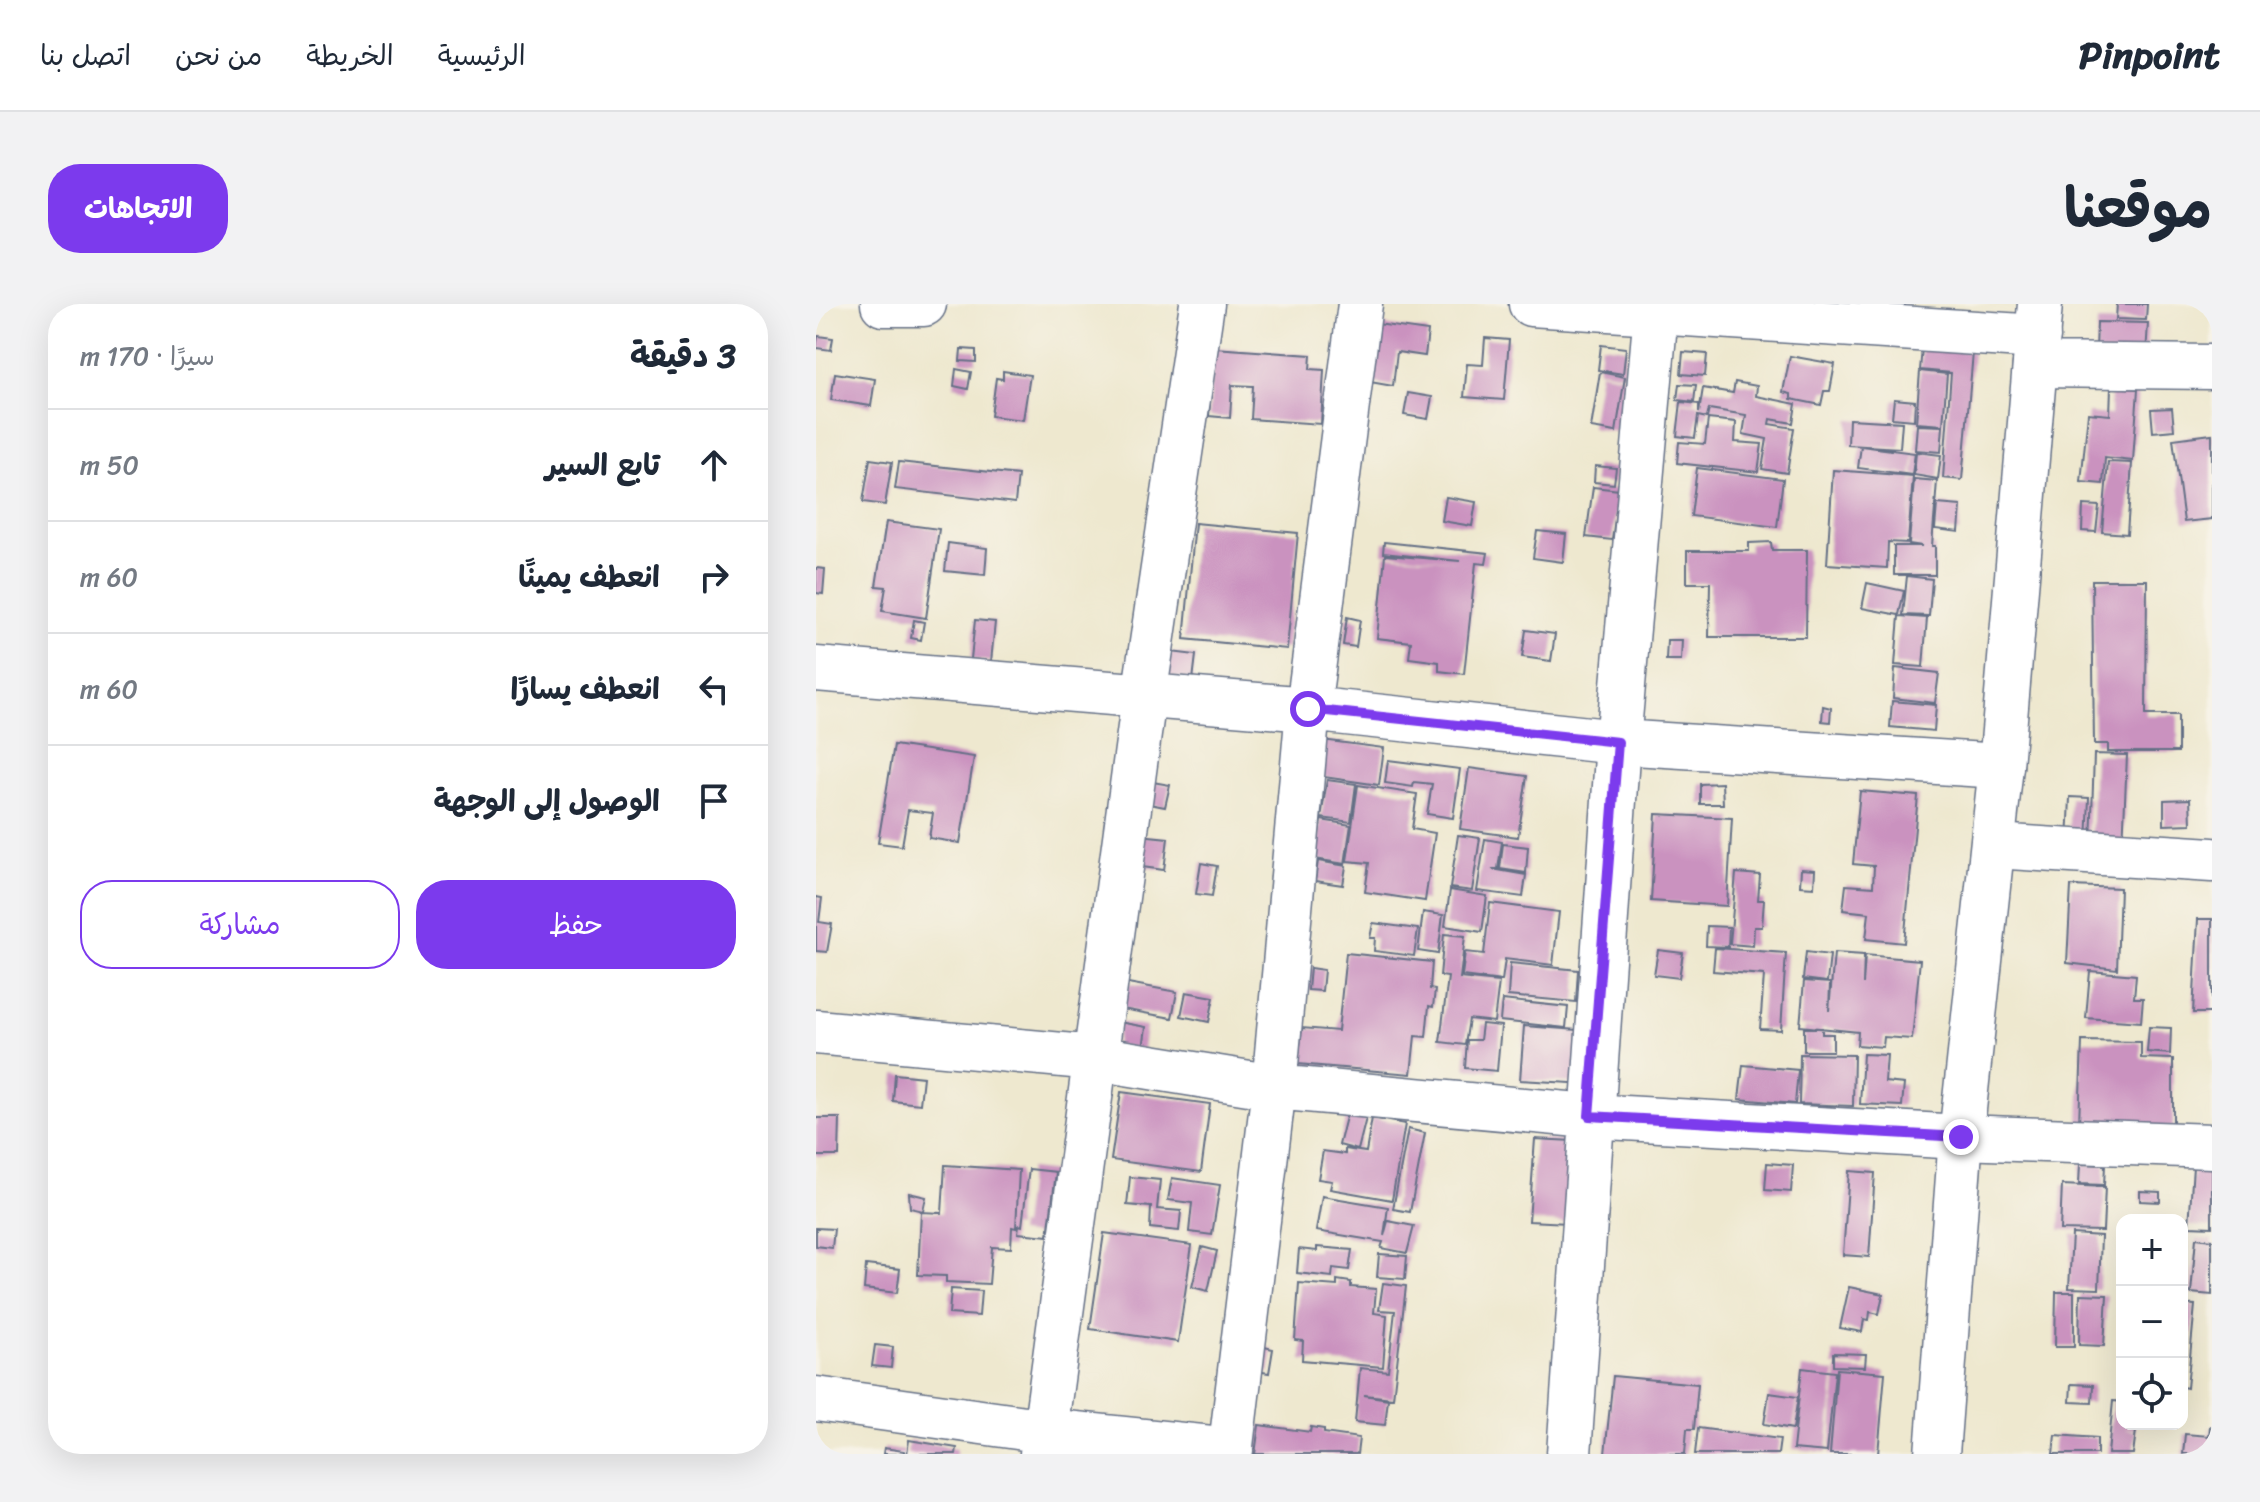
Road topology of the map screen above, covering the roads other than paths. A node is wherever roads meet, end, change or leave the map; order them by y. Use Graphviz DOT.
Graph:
graph roads {
  1 [pos="883,304"];
  2 [pos="915,304"];
  3 [pos="924,304"];
  4 [pos="1202,304"];
  5 [pos="1360,304"];
  6 [pos="1531,304"];
  7 [pos="1656,311"];
  8 [pos="2038,335"];
  9 [pos="2212,367"];
  10 [pos="816,669"];
  11 [pos="1144,697"];
  12 [pos="1308,709"];
  13 [pos="1618,742"];
  14 [pos="2001,766"];
  15 [pos="1994,846"];
  16 [pos="2212,860"];
  17 [pos="816,1032"];
  18 [pos="1095,1058"];
  19 [pos="1274,1087"];
  20 [pos="1589,1116"];
  21 [pos="1961,1137"];
  22 [pos="2212,1146"];
  23 [pos="816,1399"];
  24 [pos="1044,1442"];
  25 [pos="1230,1452"];
  26 [pos="1569,1454"];
  27 [pos="1937,1454"];
  1 -- 2 [label="street"];
  2 -- 3 [label="street"];
  4 -- 11 [label="street"];
  5 -- 12 [label="street"];
  6 -- 7 [label="street"];
  7 -- 8 [label="street"];
  7 -- 13 [label="street"];
  8 -- 9 [label="street"];
  8 -- 14 [label="street"];
  10 -- 11 [label="street"];
  11 -- 12 [label="street"];
  11 -- 18 [label="street"];
  12 -- 13 [label="street"];
  12 -- 19 [label="street"];
  13 -- 14 [label="street"];
  13 -- 20 [label="street"];
  14 -- 15 [label="street"];
  15 -- 16 [label="street"];
  15 -- 21 [label="street"];
  17 -- 18 [label="street"];
  18 -- 19 [label="street"];
  18 -- 24 [label="street"];
  19 -- 20 [label="street"];
  19 -- 25 [label="street"];
  20 -- 21 [label="street"];
  20 -- 26 [label="street"];
  21 -- 22 [label="street"];
  21 -- 27 [label="street"];
  23 -- 24 [label="street"];
  24 -- 25 [label="street"];
}
